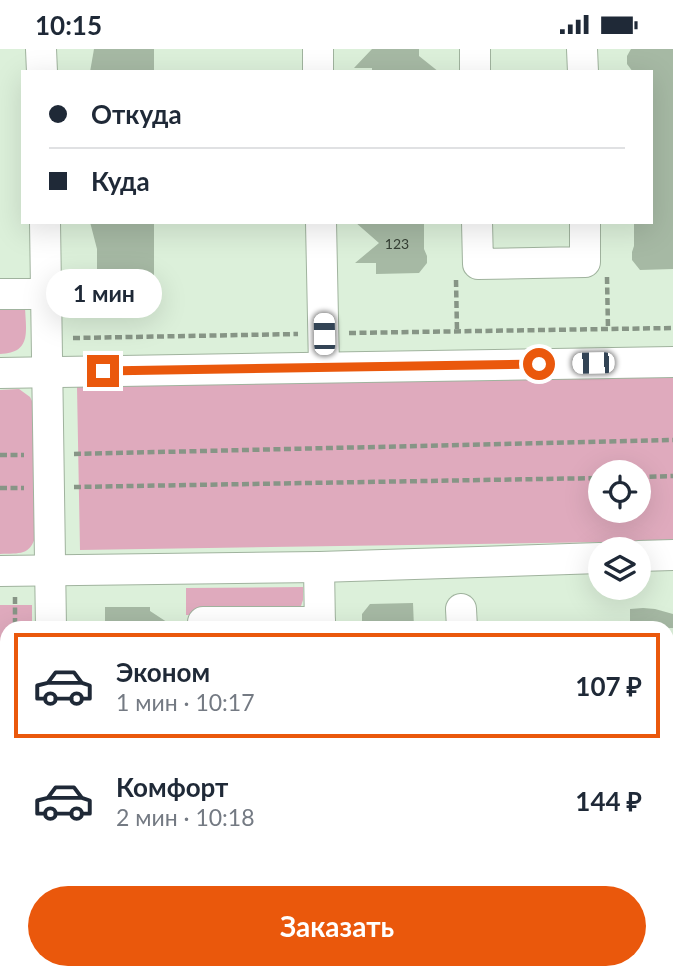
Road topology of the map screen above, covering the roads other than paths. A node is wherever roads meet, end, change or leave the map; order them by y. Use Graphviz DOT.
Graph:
graph roads {
  1 [pos="41,49"];
  2 [pos="318,49"];
  3 [pos="475,49"];
  4 [pos="582,49"];
  5 [pos="42,70"];
  6 [pos="318,70"];
  7 [pos="475,70"];
  8 [pos="583,70"];
  9 [pos="45,224"];
  10 [pos="321,224"];
  11 [pos="478,224"];
  12 [pos="585,224"];
  13 [pos="0,294"];
  14 [pos="46,294"];
  15 [pos="673,362"];
  16 [pos="324,367"];
  17 [pos="48,372"];
  18 [pos="0,373"];
  19 [pos="673,555"];
  20 [pos="651,556"];
  21 [pos="588,558"];
  22 [pos="319,566"];
  23 [pos="0,571"];
  24 [pos="51,571"];
  25 [pos="51,621"];
  26 [pos="320,621"];
  1 -- 5 [label="street"];
  2 -- 6 [label="street"];
  3 -- 7 [label="street"];
  4 -- 8 [label="street"];
  9 -- 14 [label="street"];
  10 -- 16 [label="street"];
  11 -- 12 [label="street"];
  13 -- 14 [label="street"];
  14 -- 17 [label="street"];
  15 -- 16 [label="street"];
  16 -- 17 [label="street"];
  17 -- 18 [label="street"];
  17 -- 24 [label="street"];
  19 -- 20 [label="street"];
  21 -- 22 [label="street"];
  22 -- 24 [label="street"];
  22 -- 26 [label="street"];
  23 -- 24 [label="street"];
  24 -- 25 [label="street"];
}
